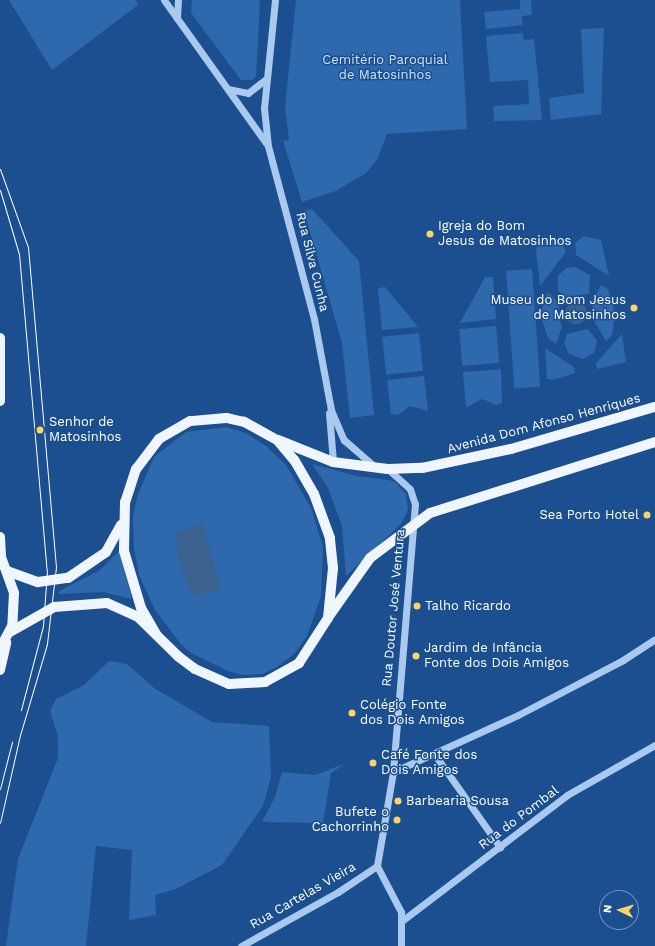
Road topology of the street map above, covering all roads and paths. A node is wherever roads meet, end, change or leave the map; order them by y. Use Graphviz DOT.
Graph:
graph roads {
  1 [pos="164,0"];
  2 [pos="178,0"];
  3 [pos="275,0"];
  4 [pos="178,20"];
  5 [pos="267,77"];
  6 [pos="228,89"];
  7 [pos="268,146"];
  8 [pos="0,338"];
  9 [pos="326,385"];
  10 [pos="0,401"];
  11 [pos="655,407"];
  12 [pos="276,440"];
  13 [pos="655,442"];
  14 [pos="333,462"];
  15 [pos="383,468"];
  16 [pos="123,518"];
  17 [pos="414,523"];
  18 [pos="0,537"];
  19 [pos="3,565"];
  20 [pos="328,618"];
  21 [pos="156,634"];
  22 [pos="8,636"];
  23 [pos="655,639"];
  24 [pos="0,649"];
  25 [pos="0,670"];
  26 [pos="655,745"];
  27 [pos="435,756"];
  28 [pos="393,772"];
  29 [pos="500,847"];
  30 [pos="377,866"];
  31 [pos="403,920"];
  32 [pos="241,946"];
  33 [pos="401,946"];
  1 -- 4 [label="street"];
  2 -- 4 [label="street"];
  3 -- 5 [label="street"];
  4 -- 6 [label="street"];
  5 -- 6 [label="street"];
  5 -- 7 [label="street"];
  6 -- 7 [label="street"];
  7 -- 9 [label="street, Rua Silva Cunha"];
  8 -- 10 [label="main road"];
  9 -- 14 [label="street, Rua Silva Cunha"];
  9 -- 15 [label="street, Rua Silva Cunha"];
  11 -- 15 [label="main road, Avenida Dom Afonso Henriques"];
  12 -- 14 [label="main road, Avenida Dom Afonso Henriques"];
  12 -- 16 [label="main road"];
  12 -- 20 [label="main road"];
  13 -- 17 [label="main road"];
  14 -- 15 [label="main road, Avenida Dom Afonso Henriques"];
  15 -- 17 [label="street, Rua Doutor José Ventura"];
  16 -- 19 [label="main road"];
  16 -- 21 [label="main road"];
  17 -- 20 [label="main road"];
  17 -- 28 [label="street, Rua Doutor José Ventura"];
  18 -- 19 [label="main road"];
  19 -- 22 [label="main road"];
  20 -- 21 [label="main road"];
  21 -- 22 [label="main road"];
  22 -- 24 [label="main road"];
  22 -- 25 [label="main road"];
  23 -- 27 [label="street"];
  26 -- 29 [label="street, Rua do Pombal"];
  27 -- 28 [label="street"];
  27 -- 29 [label="street"];
  28 -- 30 [label="street, Rua Doutor José Ventura"];
  29 -- 31 [label="street, Rua do Pombal"];
  30 -- 31 [label="street"];
  30 -- 32 [label="street, Rua Cartelas Vieira"];
  31 -- 33 [label="street"];
}
